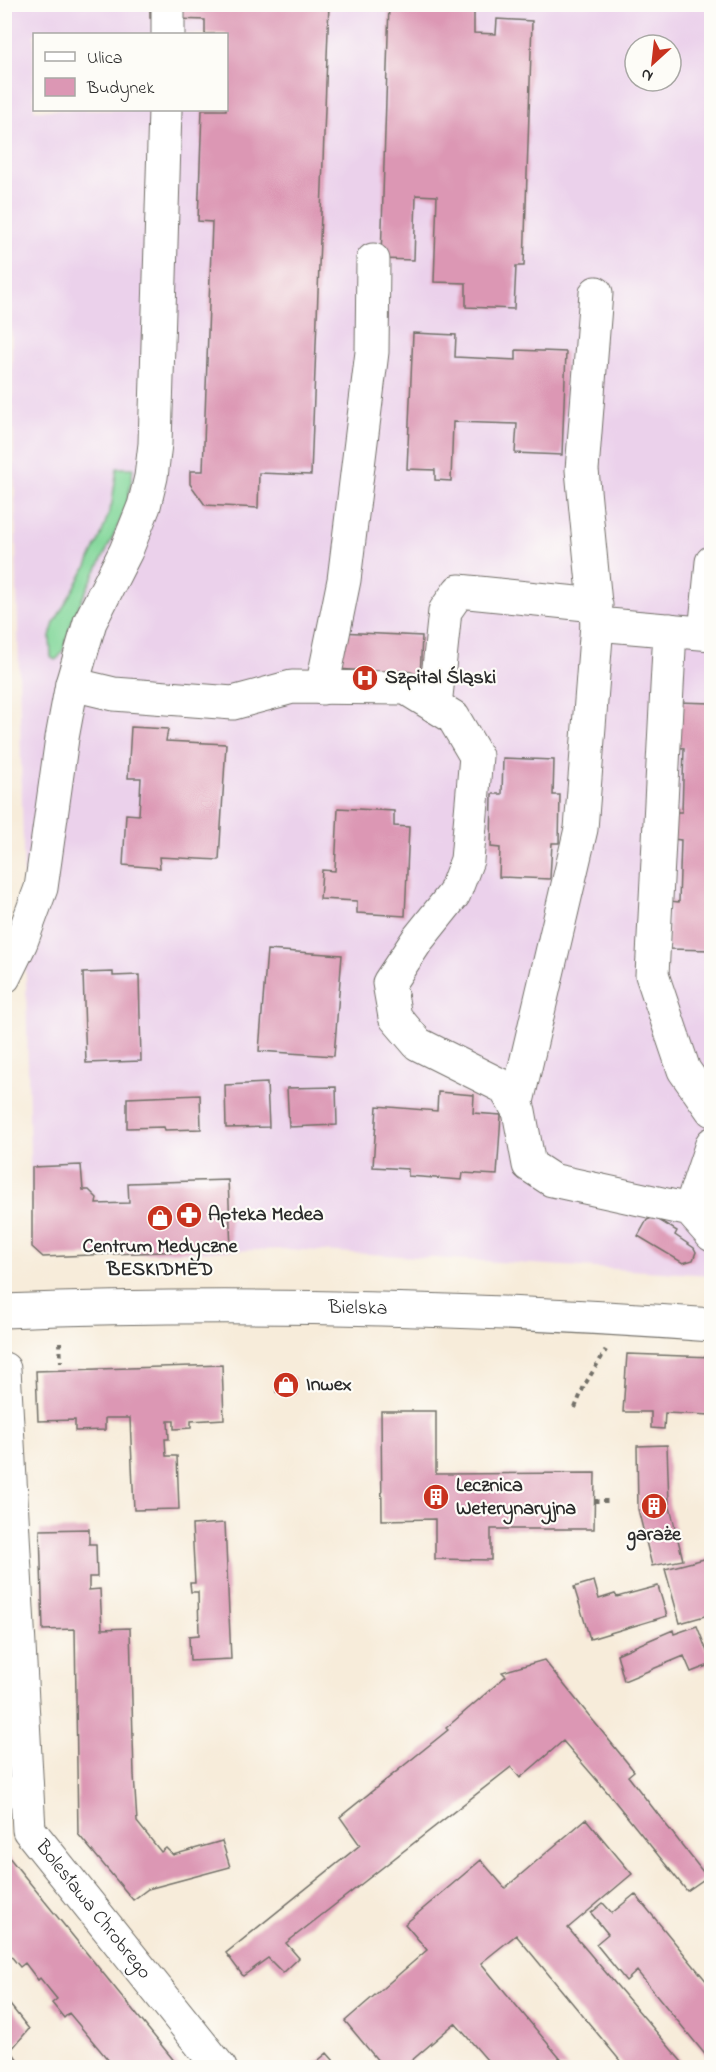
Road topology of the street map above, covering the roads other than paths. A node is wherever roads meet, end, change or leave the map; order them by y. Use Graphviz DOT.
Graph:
graph roads {
  1 [pos="168,4"];
  2 [pos="168,33"];
  3 [pos="165,111"];
  4 [pos="373,260"];
  5 [pos="596,293"];
  6 [pos="711,562"];
  7 [pos="597,614"];
  8 [pos="670,630"];
  9 [pos="708,633"];
  10 [pos="72,684"];
  11 [pos="322,688"];
  12 [pos="435,706"];
  13 [pos="4,977"];
  14 [pos="516,1106"];
  15 [pos="711,1110"];
  16 [pos="711,1144"];
  17 [pos="690,1210"];
  18 [pos="711,1235"];
  19 [pos="4,1311"];
  20 [pos="711,1325"];
  21 [pos="4,1369"];
  22 [pos="17,1830"];
  23 [pos="220,2067"];
  1 -- 2 [label="street"];
  3 -- 10 [label="street"];
  4 -- 11 [label="street"];
  5 -- 7 [label="street"];
  6 -- 9 [label="street"];
  7 -- 8 [label="street"];
  7 -- 12 [label="street"];
  7 -- 14 [label="street"];
  8 -- 9 [label="street"];
  8 -- 15 [label="street"];
  10 -- 11 [label="street"];
  10 -- 13 [label="street"];
  11 -- 12 [label="street"];
  12 -- 14 [label="street"];
  14 -- 17 [label="street"];
  16 -- 17 [label="street"];
  17 -- 18 [label="street"];
  19 -- 20 [label="street, Bielska"];
  21 -- 22 [label="street, Bolesława Chrobrego"];
  22 -- 23 [label="street, Bolesława Chrobrego"];
}
